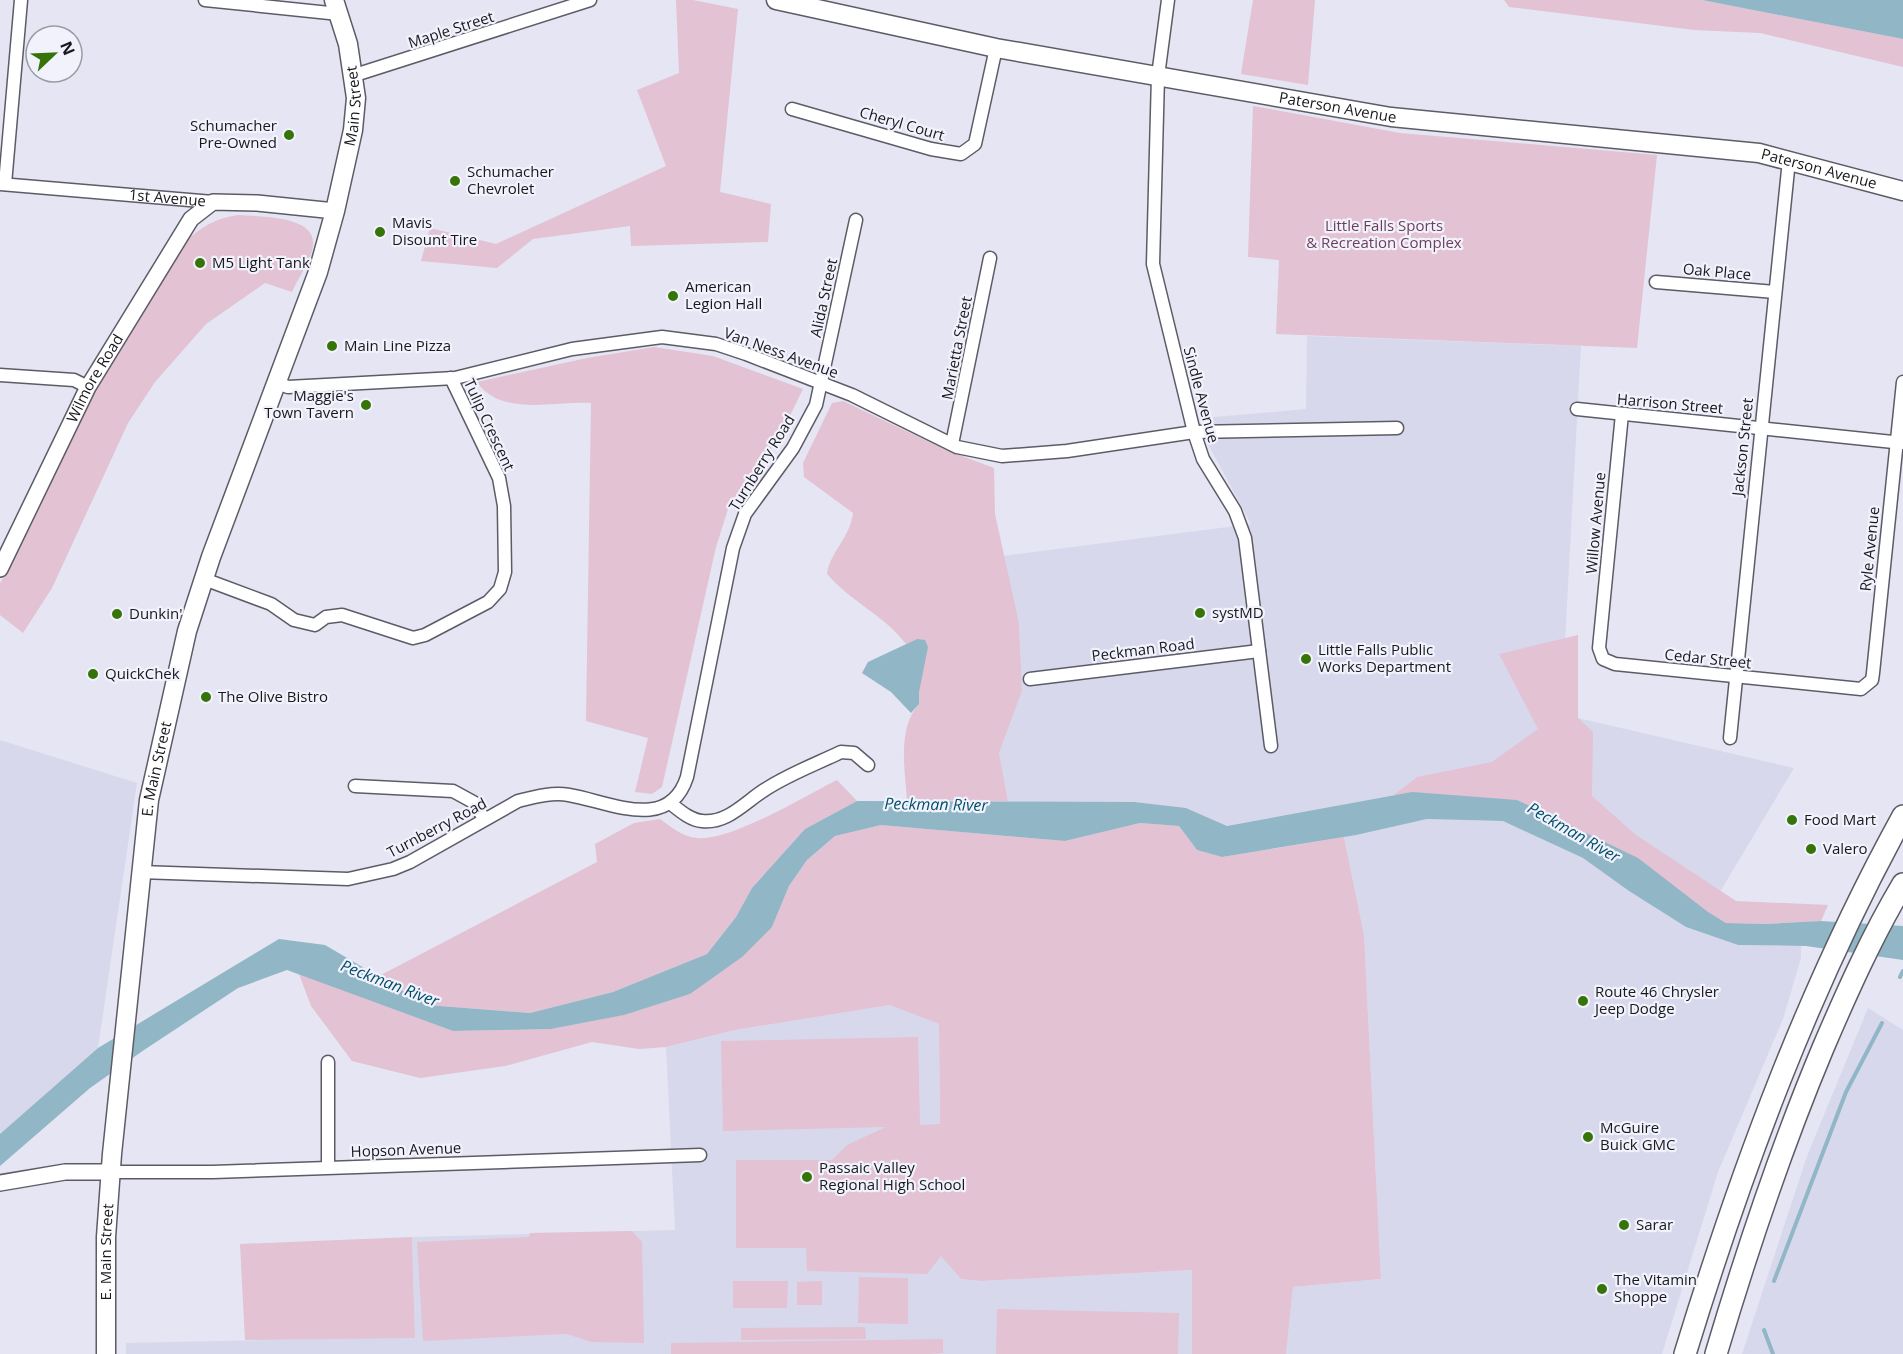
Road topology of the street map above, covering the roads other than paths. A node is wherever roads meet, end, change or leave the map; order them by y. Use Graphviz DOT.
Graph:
graph roads {
  1 [pos="21,0"];
  2 [pos="205,0"];
  3 [pos="590,0"];
  4 [pos="776,0"];
  5 [pos="1168,0"];
  6 [pos="337,7"];
  7 [pos="996,48"];
  8 [pos="355,75"];
  9 [pos="1158,76"];
  10 [pos="792,109"];
  11 [pos="1789,160"];
  12 [pos="2,184"];
  13 [pos="1903,191"];
  14 [pos="213,202"];
  15 [pos="335,211"];
  16 [pos="856,219"];
  17 [pos="990,258"];
  18 [pos="1656,282"];
  19 [pos="1775,292"];
  20 [pos="0,375"];
  21 [pos="451,378"];
  22 [pos="822,382"];
  23 [pos="1903,382"];
  24 [pos="277,383"];
  25 [pos="88,387"];
  26 [pos="1577,409"];
  27 [pos="1622,414"];
  28 [pos="1760,427"];
  29 [pos="1396,428"];
  30 [pos="1194,432"];
  31 [pos="1900,442"];
  32 [pos="952,444"];
  33 [pos="0,569"];
  34 [pos="204,579"];
  35 [pos="1600,634"];
  36 [pos="1258,651"];
  37 [pos="1734,677"];
  38 [pos="1030,679"];
  39 [pos="1836,688"];
  40 [pos="1730,738"];
  41 [pos="1271,746"];
  42 [pos="868,765"];
  43 [pos="356,786"];
  44 [pos="670,803"];
  45 [pos="1903,816"];
  46 [pos="484,819"];
  47 [pos="140,872"];
  48 [pos="1903,884"];
  49 [pos="328,1062"];
  50 [pos="700,1155"];
  51 [pos="328,1167"];
  52 [pos="112,1172"];
  53 [pos="0,1183"];
  54 [pos="106,1354"];
  55 [pos="1684,1354"];
  56 [pos="1716,1354"];
  1 -- 12 [label="street"];
  2 -- 6 [label="street"];
  3 -- 8 [label="street, Maple Street"];
  4 -- 7 [label="main road, Paterson Avenue"];
  5 -- 9 [label="street, Sindle Avenue"];
  6 -- 8 [label="main road, Main Street"];
  7 -- 9 [label="main road, Paterson Avenue"];
  7 -- 10 [label="street, Cheryl Court"];
  8 -- 15 [label="main road, Main Street"];
  9 -- 11 [label="main road, Paterson Avenue"];
  9 -- 30 [label="street, Sindle Avenue"];
  11 -- 13 [label="main road, Paterson Avenue"];
  11 -- 19 [label="street, Jackson Street"];
  12 -- 14 [label="street, 1st Avenue"];
  14 -- 15 [label="street, 1st Avenue"];
  14 -- 25 [label="street, Wilmore Road"];
  15 -- 24 [label="main road, E. Main Street"];
  16 -- 22 [label="street, Alida Street"];
  17 -- 32 [label="street, Marietta Street"];
  18 -- 19 [label="street, Oak Place"];
  19 -- 28 [label="street, Jackson Street"];
  20 -- 25 [label="street"];
  21 -- 22 [label="street, Van Ness Avenue"];
  21 -- 24 [label="street, Van Ness Avenue"];
  21 -- 34 [label="street, Tulip Crescent"];
  22 -- 32 [label="street, Van Ness Avenue"];
  22 -- 44 [label="street, Turnberry Road"];
  23 -- 31 [label="street, Ryle Avenue"];
  24 -- 34 [label="main road, E. Main Street"];
  25 -- 33 [label="street, Wilmore Road"];
  26 -- 27 [label="street, Harrison Street"];
  27 -- 28 [label="street, Harrison Street"];
  27 -- 35 [label="street, Willow Avenue"];
  28 -- 31 [label="street, Harrison Street"];
  28 -- 37 [label="street, Jackson Street"];
  29 -- 30 [label="street, Van Ness Avenue"];
  30 -- 32 [label="street, Van Ness Avenue"];
  30 -- 36 [label="street, Sindle Avenue"];
  31 -- 39 [label="street, Ryle Avenue"];
  34 -- 47 [label="main road, E. Main Street"];
  35 -- 37 [label="street, Cedar Street"];
  36 -- 38 [label="street, Peckman Road"];
  36 -- 41 [label="street, Sindle Avenue"];
  37 -- 39 [label="street, Cedar Street"];
  37 -- 40 [label="street, Jackson Street"];
  42 -- 44 [label="street"];
  43 -- 46 [label="street"];
  44 -- 46 [label="street, Turnberry Road"];
  45 -- 55 [label="highway"];
  46 -- 47 [label="street, Turnberry Road"];
  47 -- 52 [label="main road, E. Main Street"];
  48 -- 56 [label="highway"];
  49 -- 51 [label="street"];
  50 -- 51 [label="street, Hopson Avenue"];
  51 -- 52 [label="street, Hopson Avenue"];
  52 -- 53 [label="street"];
  52 -- 54 [label="main road, E. Main Street"];
}
